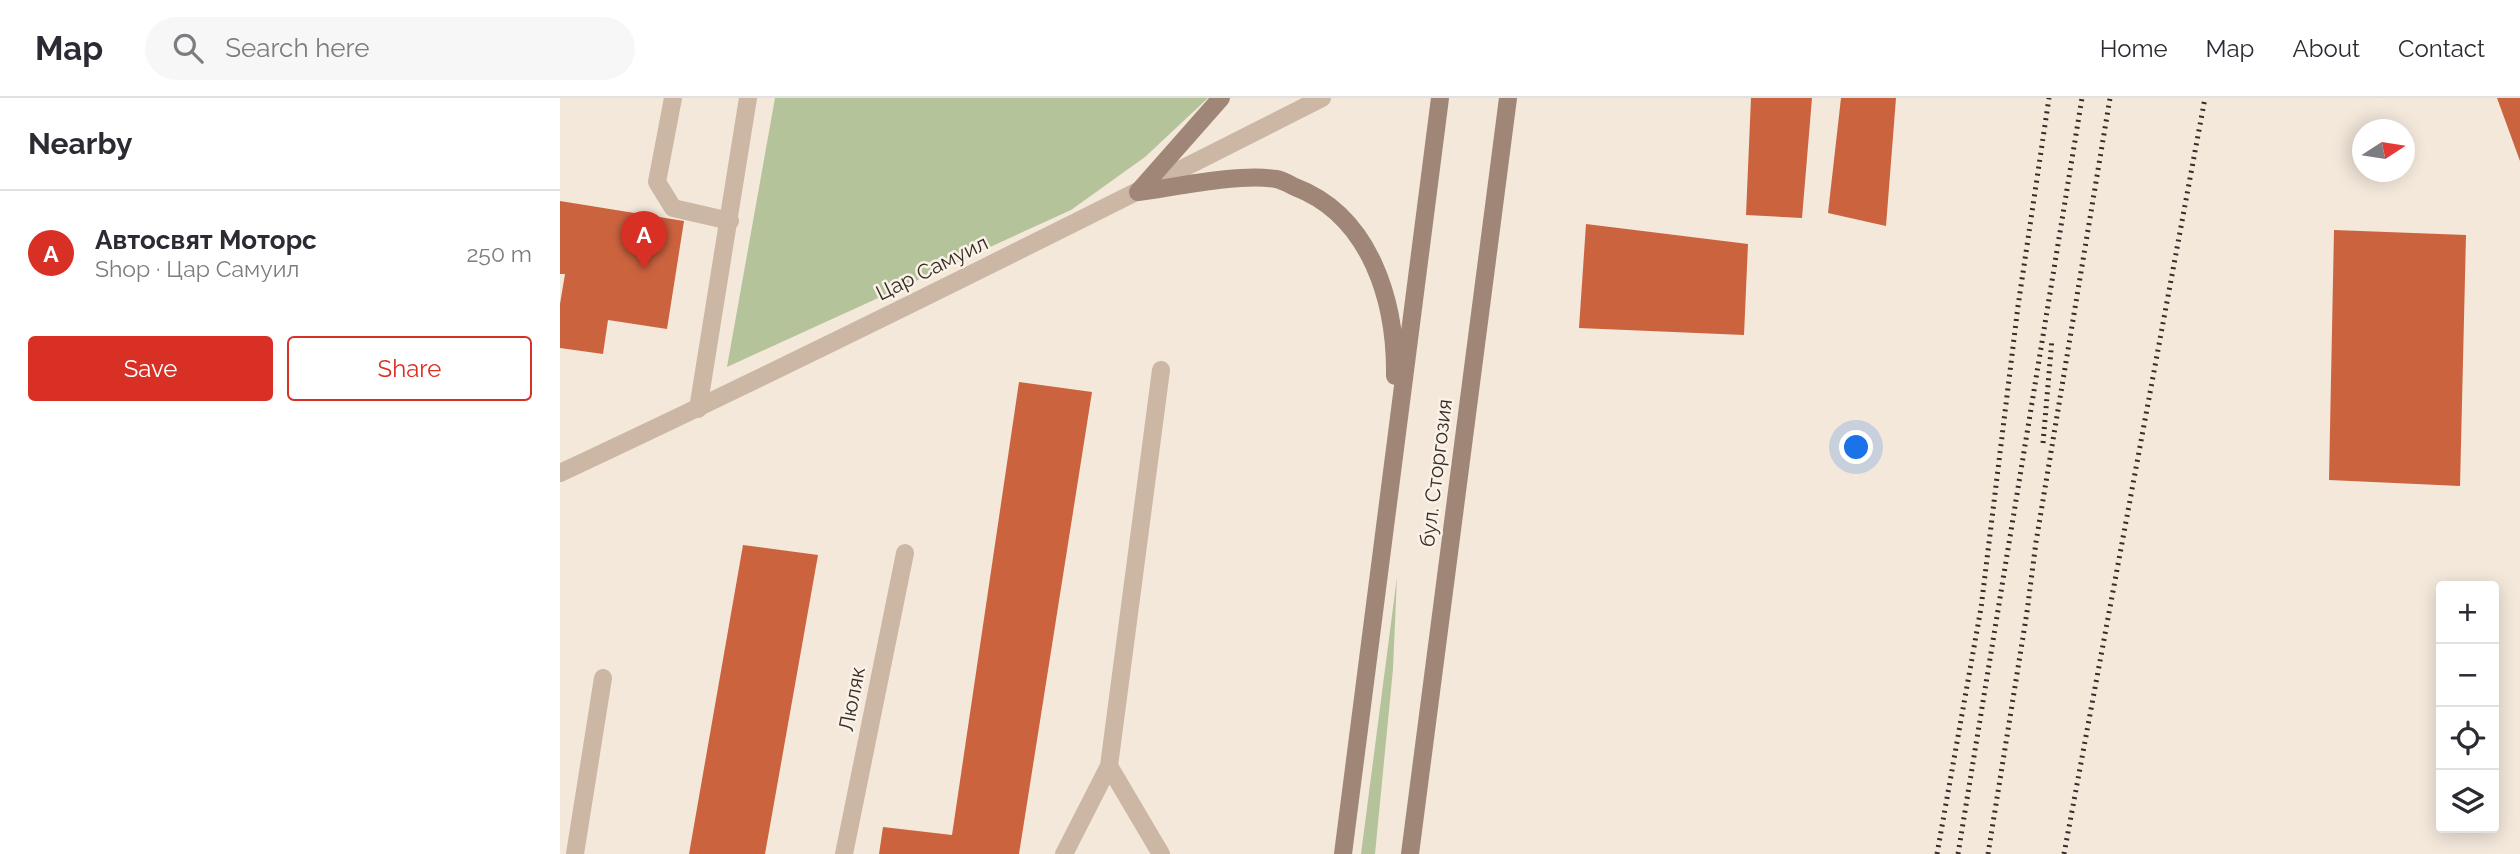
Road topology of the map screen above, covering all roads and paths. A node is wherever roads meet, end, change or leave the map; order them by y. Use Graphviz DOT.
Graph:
graph roads {
  1 [pos="673,98"];
  2 [pos="748,98"];
  3 [pos="1221,98"];
  4 [pos="1322,98"];
  5 [pos="1440,98"];
  6 [pos="1508,98"];
  7 [pos="1138,192"];
  8 [pos="730,221"];
  9 [pos="1161,370"];
  10 [pos="698,409"];
  11 [pos="1394,454"];
  12 [pos="560,473"];
  13 [pos="905,553"];
  14 [pos="603,678"];
  15 [pos="1109,766"];
  16 [pos="575,854"];
  17 [pos="844,854"];
  18 [pos="1064,854"];
  19 [pos="1161,854"];
  20 [pos="1343,854"];
  21 [pos="1409,854"];
  1 -- 8 [label="street"];
  2 -- 8 [label="street"];
  3 -- 7 [label="main road"];
  4 -- 7 [label="street, Цар Самуил"];
  5 -- 11 [label="main road, бул. Сторгозия"];
  6 -- 21 [label="main road, бул. Сторгозия"];
  7 -- 10 [label="street, Цар Самуил"];
  7 -- 11 [label="main road"];
  8 -- 10 [label="street"];
  9 -- 15 [label="street"];
  10 -- 12 [label="street, Цар Самуил"];
  11 -- 20 [label="main road, бул. Сторгозия"];
  13 -- 17 [label="street, Люляк"];
  14 -- 16 [label="street"];
  15 -- 18 [label="street"];
  15 -- 19 [label="street"];
}
